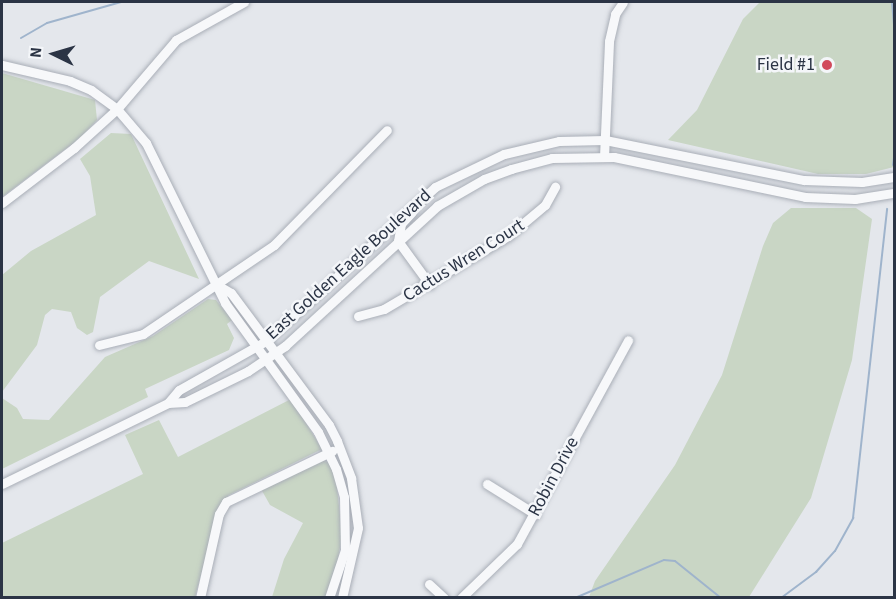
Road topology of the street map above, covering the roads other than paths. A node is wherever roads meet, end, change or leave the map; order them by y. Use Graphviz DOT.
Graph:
graph roads {
  1 [pos="244,2"];
  2 [pos="623,2"];
  3 [pos="2,65"];
  4 [pos="117,109"];
  5 [pos="387,130"];
  6 [pos="605,140"];
  7 [pos="604,157"];
  8 [pos="894,177"];
  9 [pos="435,187"];
  10 [pos="555,187"];
  11 [pos="894,193"];
  12 [pos="2,203"];
  13 [pos="398,241"];
  14 [pos="217,285"];
  15 [pos="430,285"];
  16 [pos="358,316"];
  17 [pos="628,340"];
  18 [pos="266,341"];
  19 [pos="99,345"];
  20 [pos="257,347"];
  21 [pos="274,354"];
  22 [pos="265,359"];
  23 [pos="168,403"];
  24 [pos="339,447"];
  25 [pos="328,453"];
  26 [pos="2,484"];
  27 [pos="487,484"];
  28 [pos="535,514"];
  29 [pos="429,584"];
  30 [pos="200,597"];
  31 [pos="329,597"];
  32 [pos="342,597"];
  33 [pos="444,597"];
  34 [pos="461,597"];
  1 -- 4 [label="street"];
  2 -- 6 [label="street"];
  3 -- 4 [label="street"];
  4 -- 12 [label="street"];
  4 -- 14 [label="street"];
  5 -- 14 [label="street"];
  6 -- 7 [label="street"];
  6 -- 8 [label="street, East Golden Eagle Boulevard"];
  6 -- 9 [label="street, East Golden Eagle Boulevard"];
  7 -- 11 [label="street, East Golden Eagle Boulevard"];
  7 -- 13 [label="street, East Golden Eagle Boulevard"];
  9 -- 13 [label="street"];
  9 -- 18 [label="street, East Golden Eagle Boulevard"];
  10 -- 15 [label="street, Cactus Wren Court"];
  13 -- 15 [label="street"];
  13 -- 21 [label="street, East Golden Eagle Boulevard"];
  14 -- 18 [label="street"];
  14 -- 19 [label="street"];
  14 -- 20 [label="street"];
  15 -- 16 [label="street, Cactus Wren Court"];
  17 -- 28 [label="street, Robin Drive"];
  18 -- 20 [label="street, East Golden Eagle Boulevard"];
  18 -- 21 [label="street"];
  20 -- 22 [label="street"];
  20 -- 23 [label="street, East Golden Eagle Boulevard"];
  21 -- 22 [label="street, East Golden Eagle Boulevard"];
  21 -- 24 [label="street"];
  22 -- 23 [label="street, East Golden Eagle Boulevard"];
  22 -- 25 [label="street"];
  23 -- 26 [label="street, East Golden Eagle Boulevard"];
  24 -- 25 [label="street"];
  24 -- 32 [label="street"];
  25 -- 30 [label="street"];
  25 -- 31 [label="street"];
  27 -- 28 [label="street"];
  28 -- 34 [label="street, Robin Drive"];
  29 -- 33 [label="street"];
}
